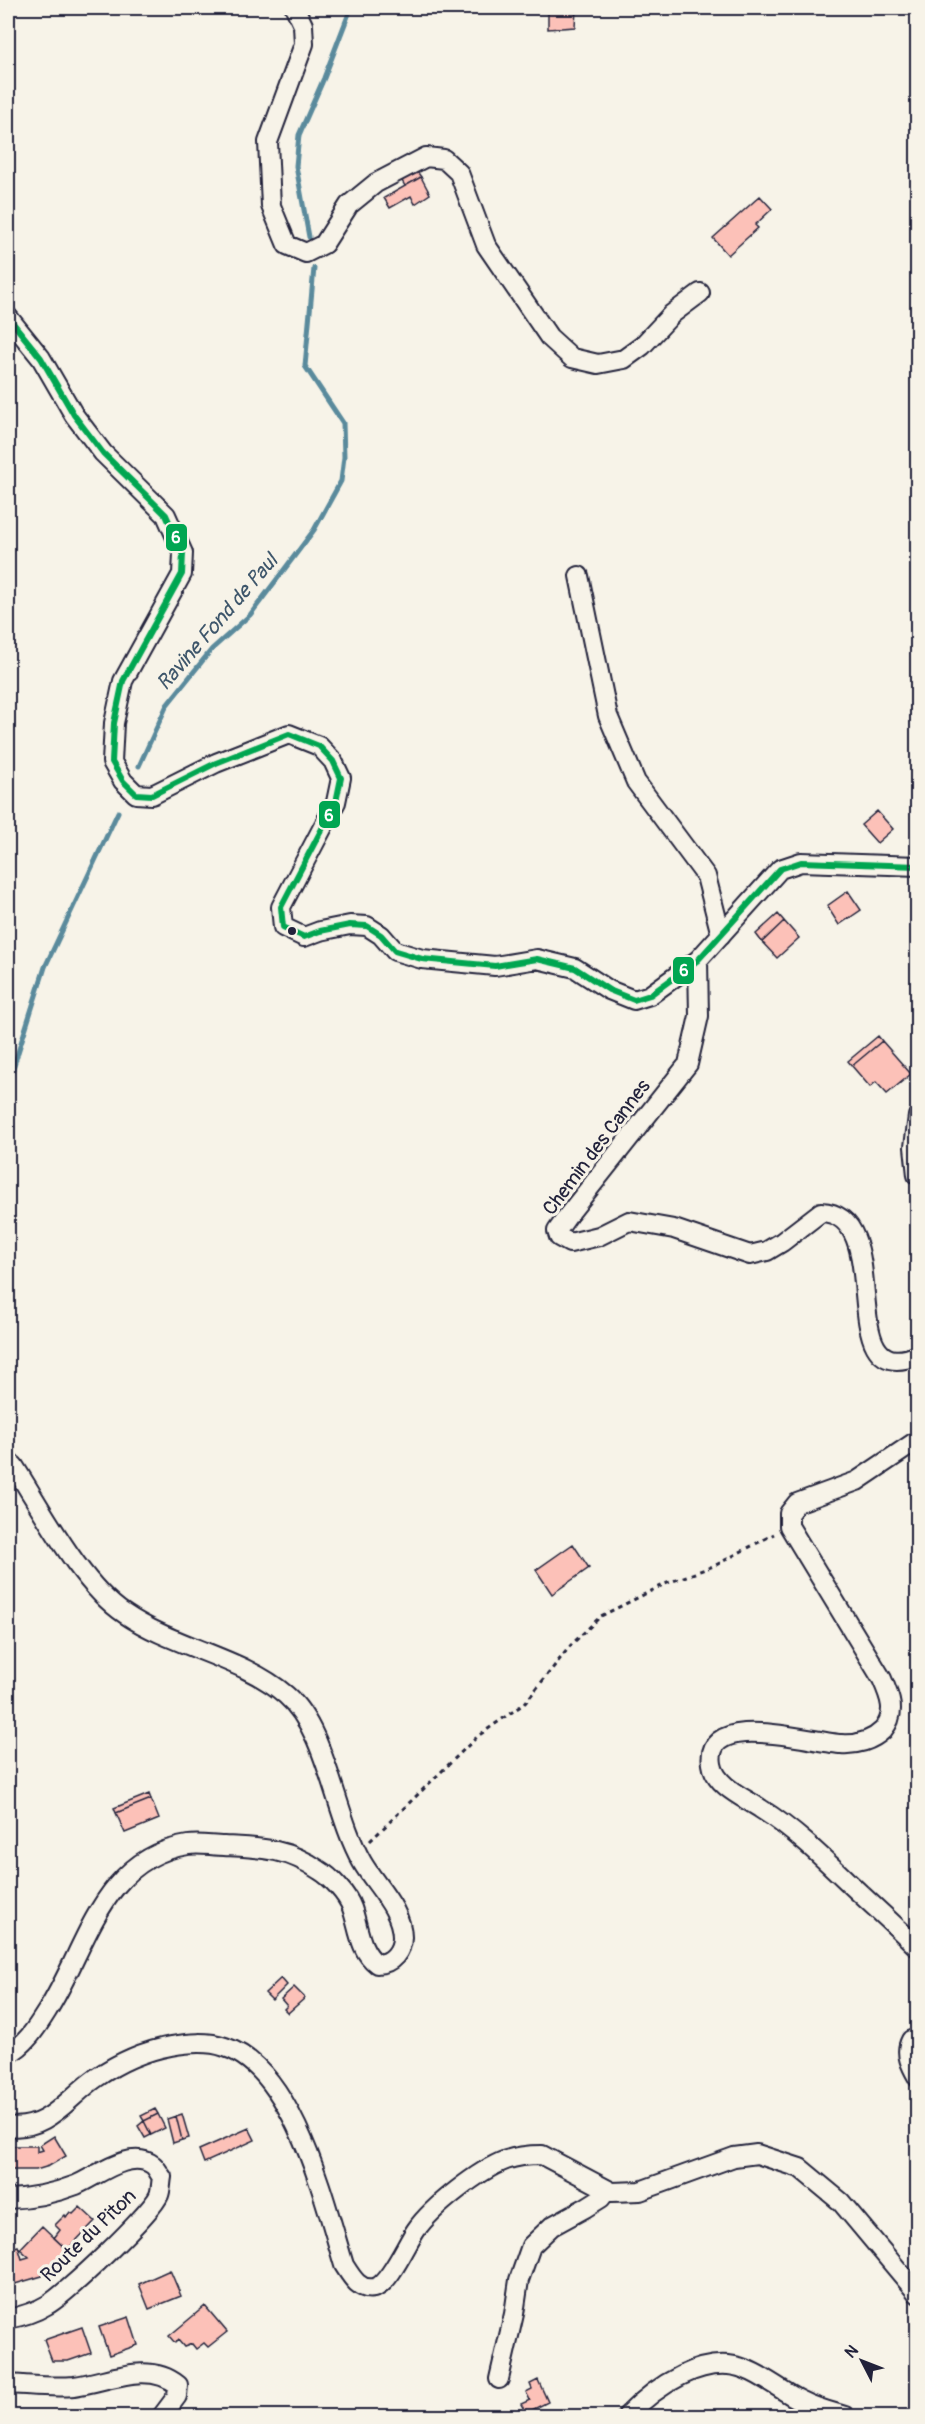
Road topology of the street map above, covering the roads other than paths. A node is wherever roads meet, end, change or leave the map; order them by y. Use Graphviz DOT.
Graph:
graph roads {
  1 [pos="295,8"];
  2 [pos="700,293"];
  3 [pos="8,317"];
  4 [pos="579,576"];
  5 [pos="918,866"];
  6 [pos="721,935"];
  7 [pos="698,960"];
  8 [pos="918,1116"];
  9 [pos="917,1175"];
  10 [pos="918,1355"];
  11 [pos="918,1440"];
  12 [pos="8,1461"];
  13 [pos="918,1948"];
  14 [pos="918,2038"];
  15 [pos="8,2054"];
  16 [pos="918,2078"];
  17 [pos="8,2126"];
  18 [pos="607,2190"];
  19 [pos="8,2199"];
  20 [pos="918,2294"];
  21 [pos="8,2319"];
  22 [pos="499,2379"];
  23 [pos="8,2384"];
  24 [pos="162,2416"];
  25 [pos="627,2416"];
  26 [pos="845,2416"];
  1 -- 2 [label="street"];
  3 -- 7 [label="street"];
  4 -- 6 [label="street"];
  5 -- 6 [label="street"];
  6 -- 7 [label="street"];
  7 -- 10 [label="street, Chemin des Cannes"];
  8 -- 9 [label="street"];
  11 -- 13 [label="street"];
  12 -- 15 [label="street"];
  14 -- 16 [label="street"];
  17 -- 18 [label="street"];
  18 -- 20 [label="street"];
  18 -- 22 [label="street"];
  19 -- 21 [label="street, Route du Piton"];
  23 -- 24 [label="street"];
  25 -- 26 [label="street"];
}
